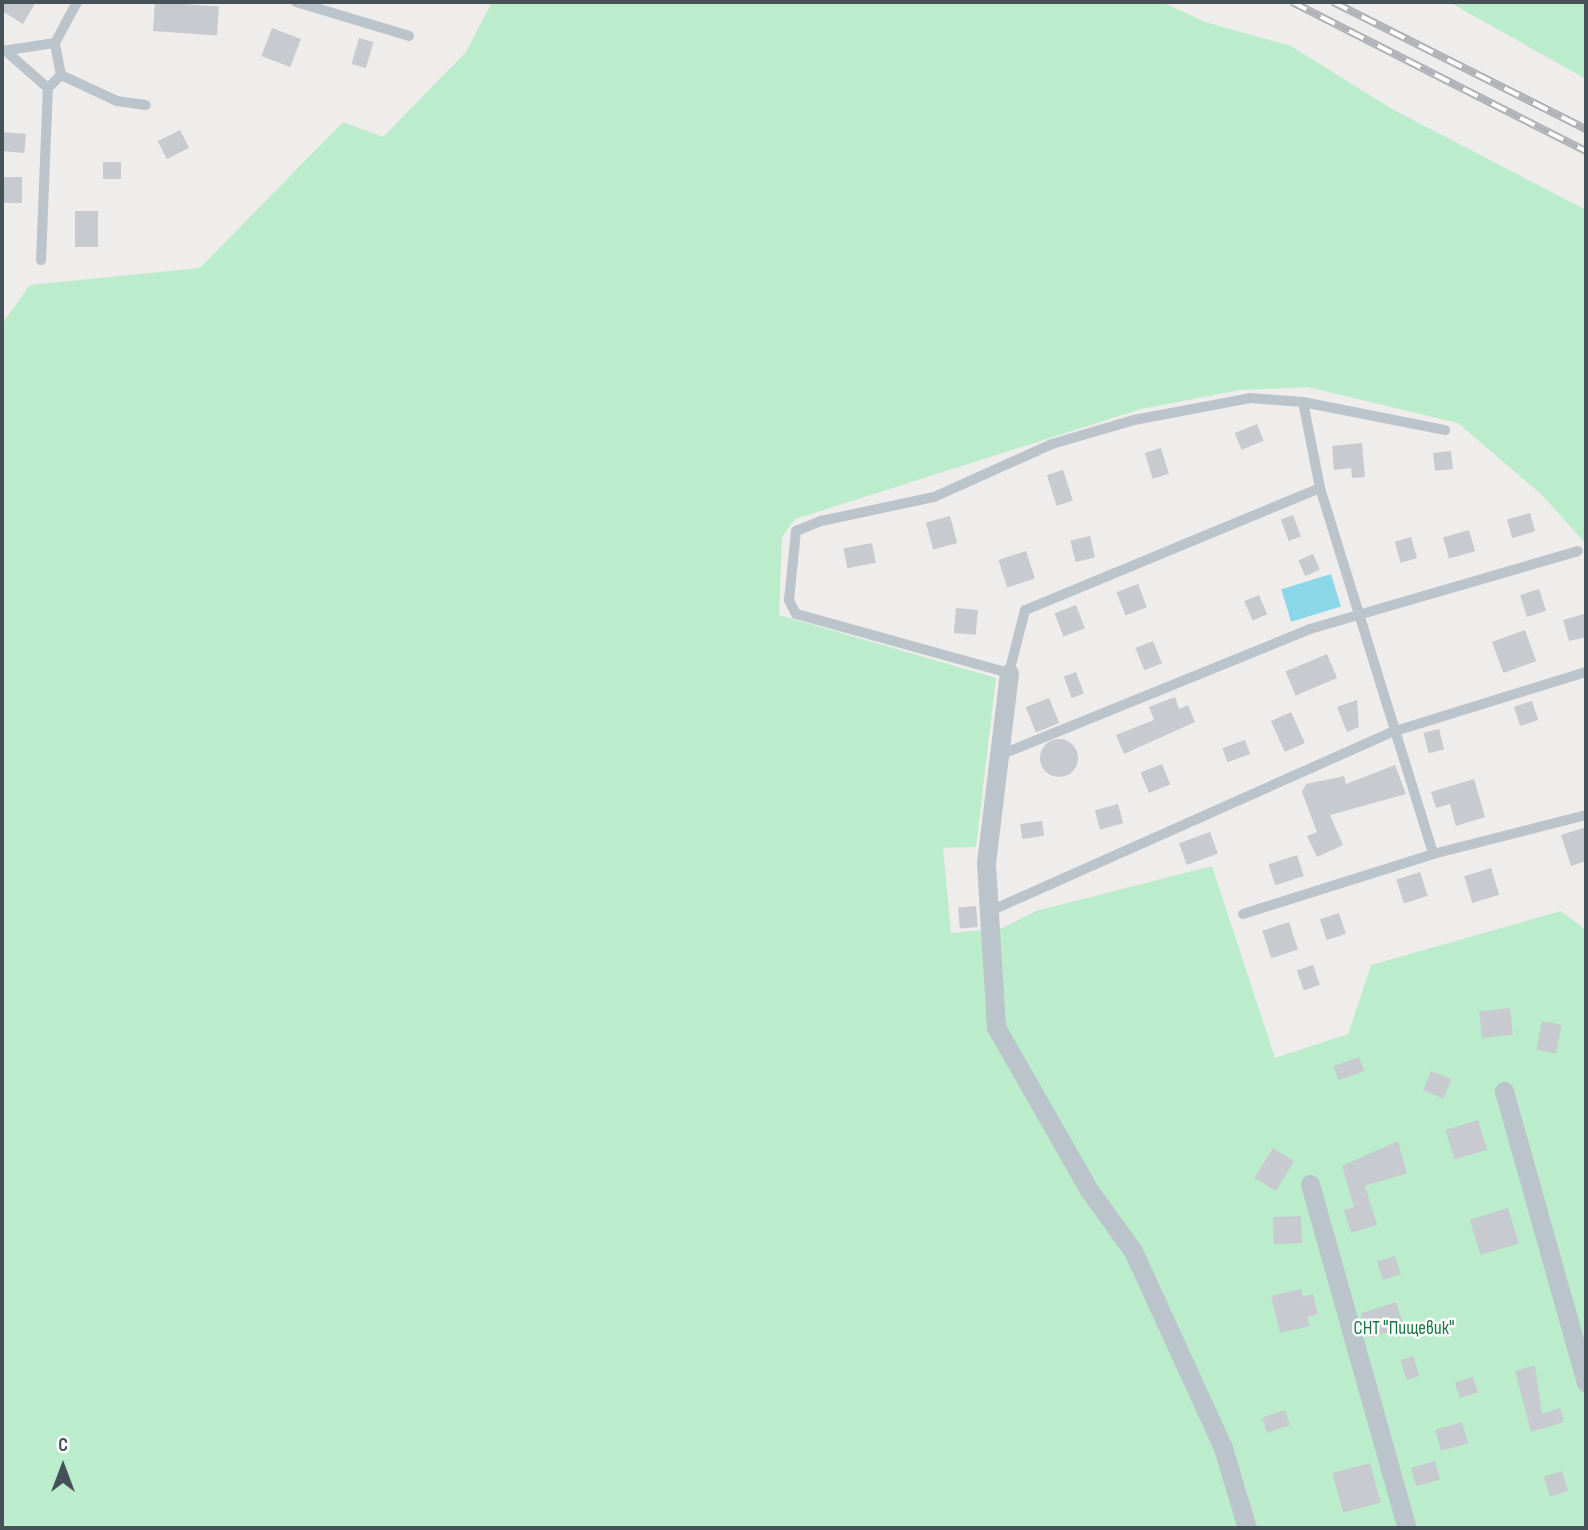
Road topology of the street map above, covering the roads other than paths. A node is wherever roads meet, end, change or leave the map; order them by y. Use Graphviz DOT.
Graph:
graph roads {
  1 [pos="77,2"];
  2 [pos="296,2"];
  3 [pos="409,36"];
  4 [pos="55,43"];
  5 [pos="5,52"];
  6 [pos="61,75"];
  7 [pos="48,88"];
  8 [pos="146,105"];
  9 [pos="41,260"];
  10 [pos="1303,402"];
  11 [pos="1445,430"];
  12 [pos="1320,488"];
  13 [pos="1578,551"];
  14 [pos="1356,615"];
  15 [pos="1586,672"];
  16 [pos="1009,673"];
  17 [pos="1392,732"];
  18 [pos="1000,755"];
  19 [pos="1586,815"];
  20 [pos="1433,854"];
  21 [pos="990,911"];
  22 [pos="1243,914"];
  23 [pos="1504,1091"];
  24 [pos="1310,1184"];
  25 [pos="1586,1383"];
  26 [pos="1247,1528"];
  27 [pos="1407,1528"];
  1 -- 4 [label="lane"];
  2 -- 3 [label="lane"];
  4 -- 5 [label="lane"];
  4 -- 6 [label="lane"];
  5 -- 7 [label="lane"];
  6 -- 7 [label="lane"];
  6 -- 8 [label="lane"];
  7 -- 9 [label="lane"];
  10 -- 11 [label="lane"];
  10 -- 12 [label="lane"];
  10 -- 16 [label="lane"];
  12 -- 14 [label="lane"];
  12 -- 16 [label="lane"];
  13 -- 14 [label="lane"];
  14 -- 17 [label="lane"];
  14 -- 18 [label="lane"];
  15 -- 17 [label="lane"];
  16 -- 18 [label="street"];
  17 -- 20 [label="lane"];
  17 -- 21 [label="lane"];
  18 -- 21 [label="street"];
  19 -- 20 [label="lane"];
  20 -- 22 [label="lane"];
  21 -- 26 [label="street"];
  23 -- 25 [label="street"];
  24 -- 27 [label="street"];
}
